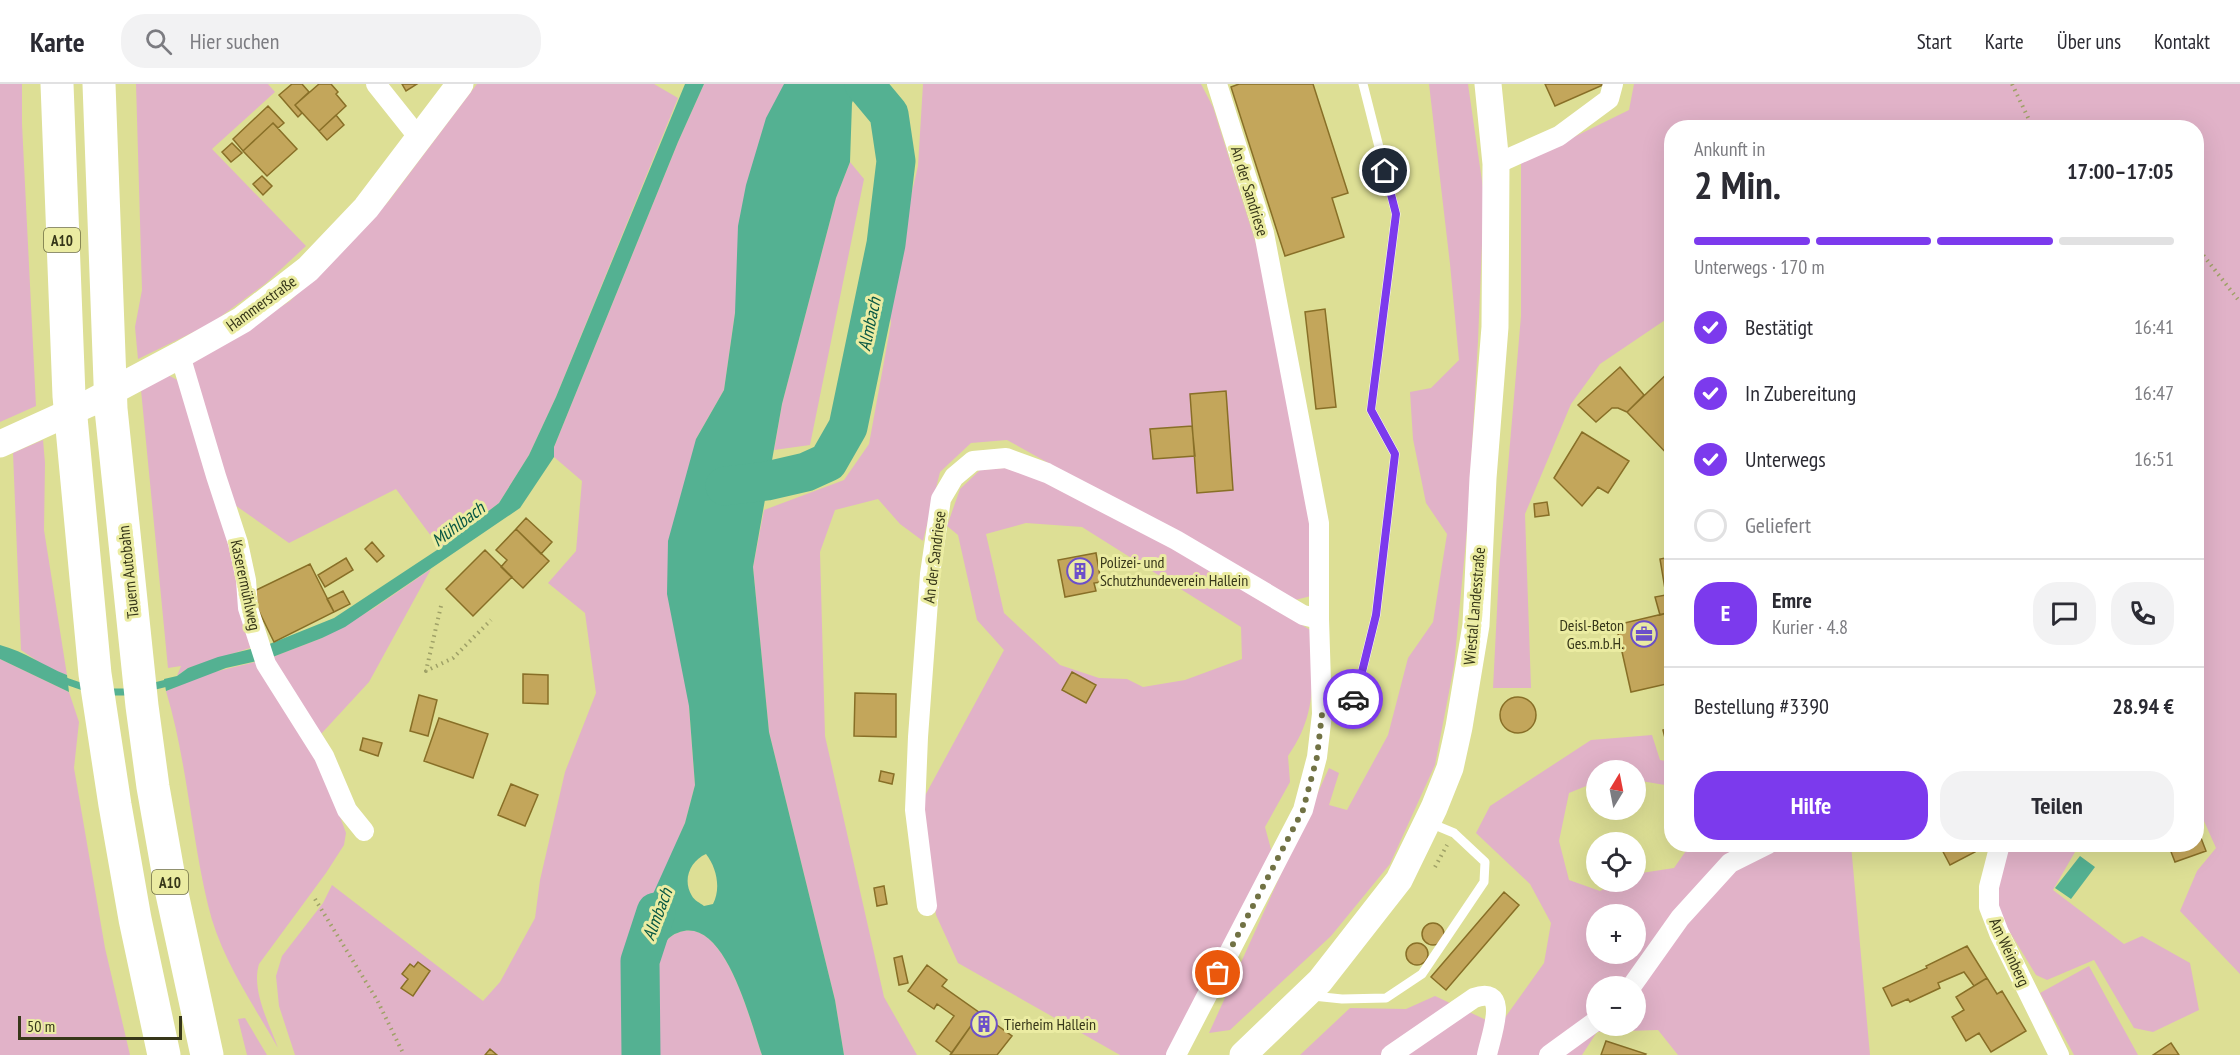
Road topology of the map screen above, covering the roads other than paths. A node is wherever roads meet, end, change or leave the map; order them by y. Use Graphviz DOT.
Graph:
graph roads {
  1 [pos="57,84"];
  2 [pos="99,84"];
  3 [pos="376,84"];
  4 [pos="460,84"];
  5 [pos="1217,84"];
  6 [pos="1363,84"];
  7 [pos="1488,84"];
  8 [pos="1613,84"];
  9 [pos="419,138"];
  10 [pos="1496,164"];
  11 [pos="180,355"];
  12 [pos="0,444"];
  13 [pos="1319,619"];
  14 [pos="1322,714"];
  15 [pos="1427,822"];
  16 [pos="364,831"];
  17 [pos="1752,852"];
  18 [pos="1998,852"];
  19 [pos="927,906"];
  20 [pos="1639,976"];
  21 [pos="1305,995"];
  22 [pos="1586,1028"];
  23 [pos="164,1055"];
  24 [pos="207,1055"];
  25 [pos="1176,1055"];
  26 [pos="1243,1055"];
  27 [pos="1391,1055"];
  28 [pos="1487,1055"];
  29 [pos="1549,1055"];
  30 [pos="2059,1055"];
  1 -- 23 [label="highway, A10"];
  2 -- 24 [label="highway, Tauern Autobahn / A10"];
  3 -- 9 [label="street"];
  4 -- 9 [label="main road, Hammerstraße"];
  5 -- 13 [label="street, An der Sandriese"];
  6 -- 14 [label="lane"];
  7 -- 10 [label="main road, Wiestal Landesstraße"];
  8 -- 10 [label="street"];
  9 -- 11 [label="main road, Hammerstraße"];
  10 -- 15 [label="main road, Wiestal Landesstraße"];
  11 -- 12 [label="main road, Hammerstraße"];
  11 -- 16 [label="street, Kaserermühlweg"];
  13 -- 14 [label="street, An der Sandriese"];
  13 -- 19 [label="street, An der Sandriese"];
  14 -- 25 [label="street, An der Sandriese"];
  15 -- 21 [label="main road, Wiestal Landesstraße"];
  15 -- 21 [label="lane"];
  17 -- 20 [label="street"];
  18 -- 30 [label="street, Am Weinberg"];
  21 -- 26 [label="main road, Wiestal Landesstraße"];
  22 -- 29 [label="street"];
  27 -- 28 [label="street"];
}
